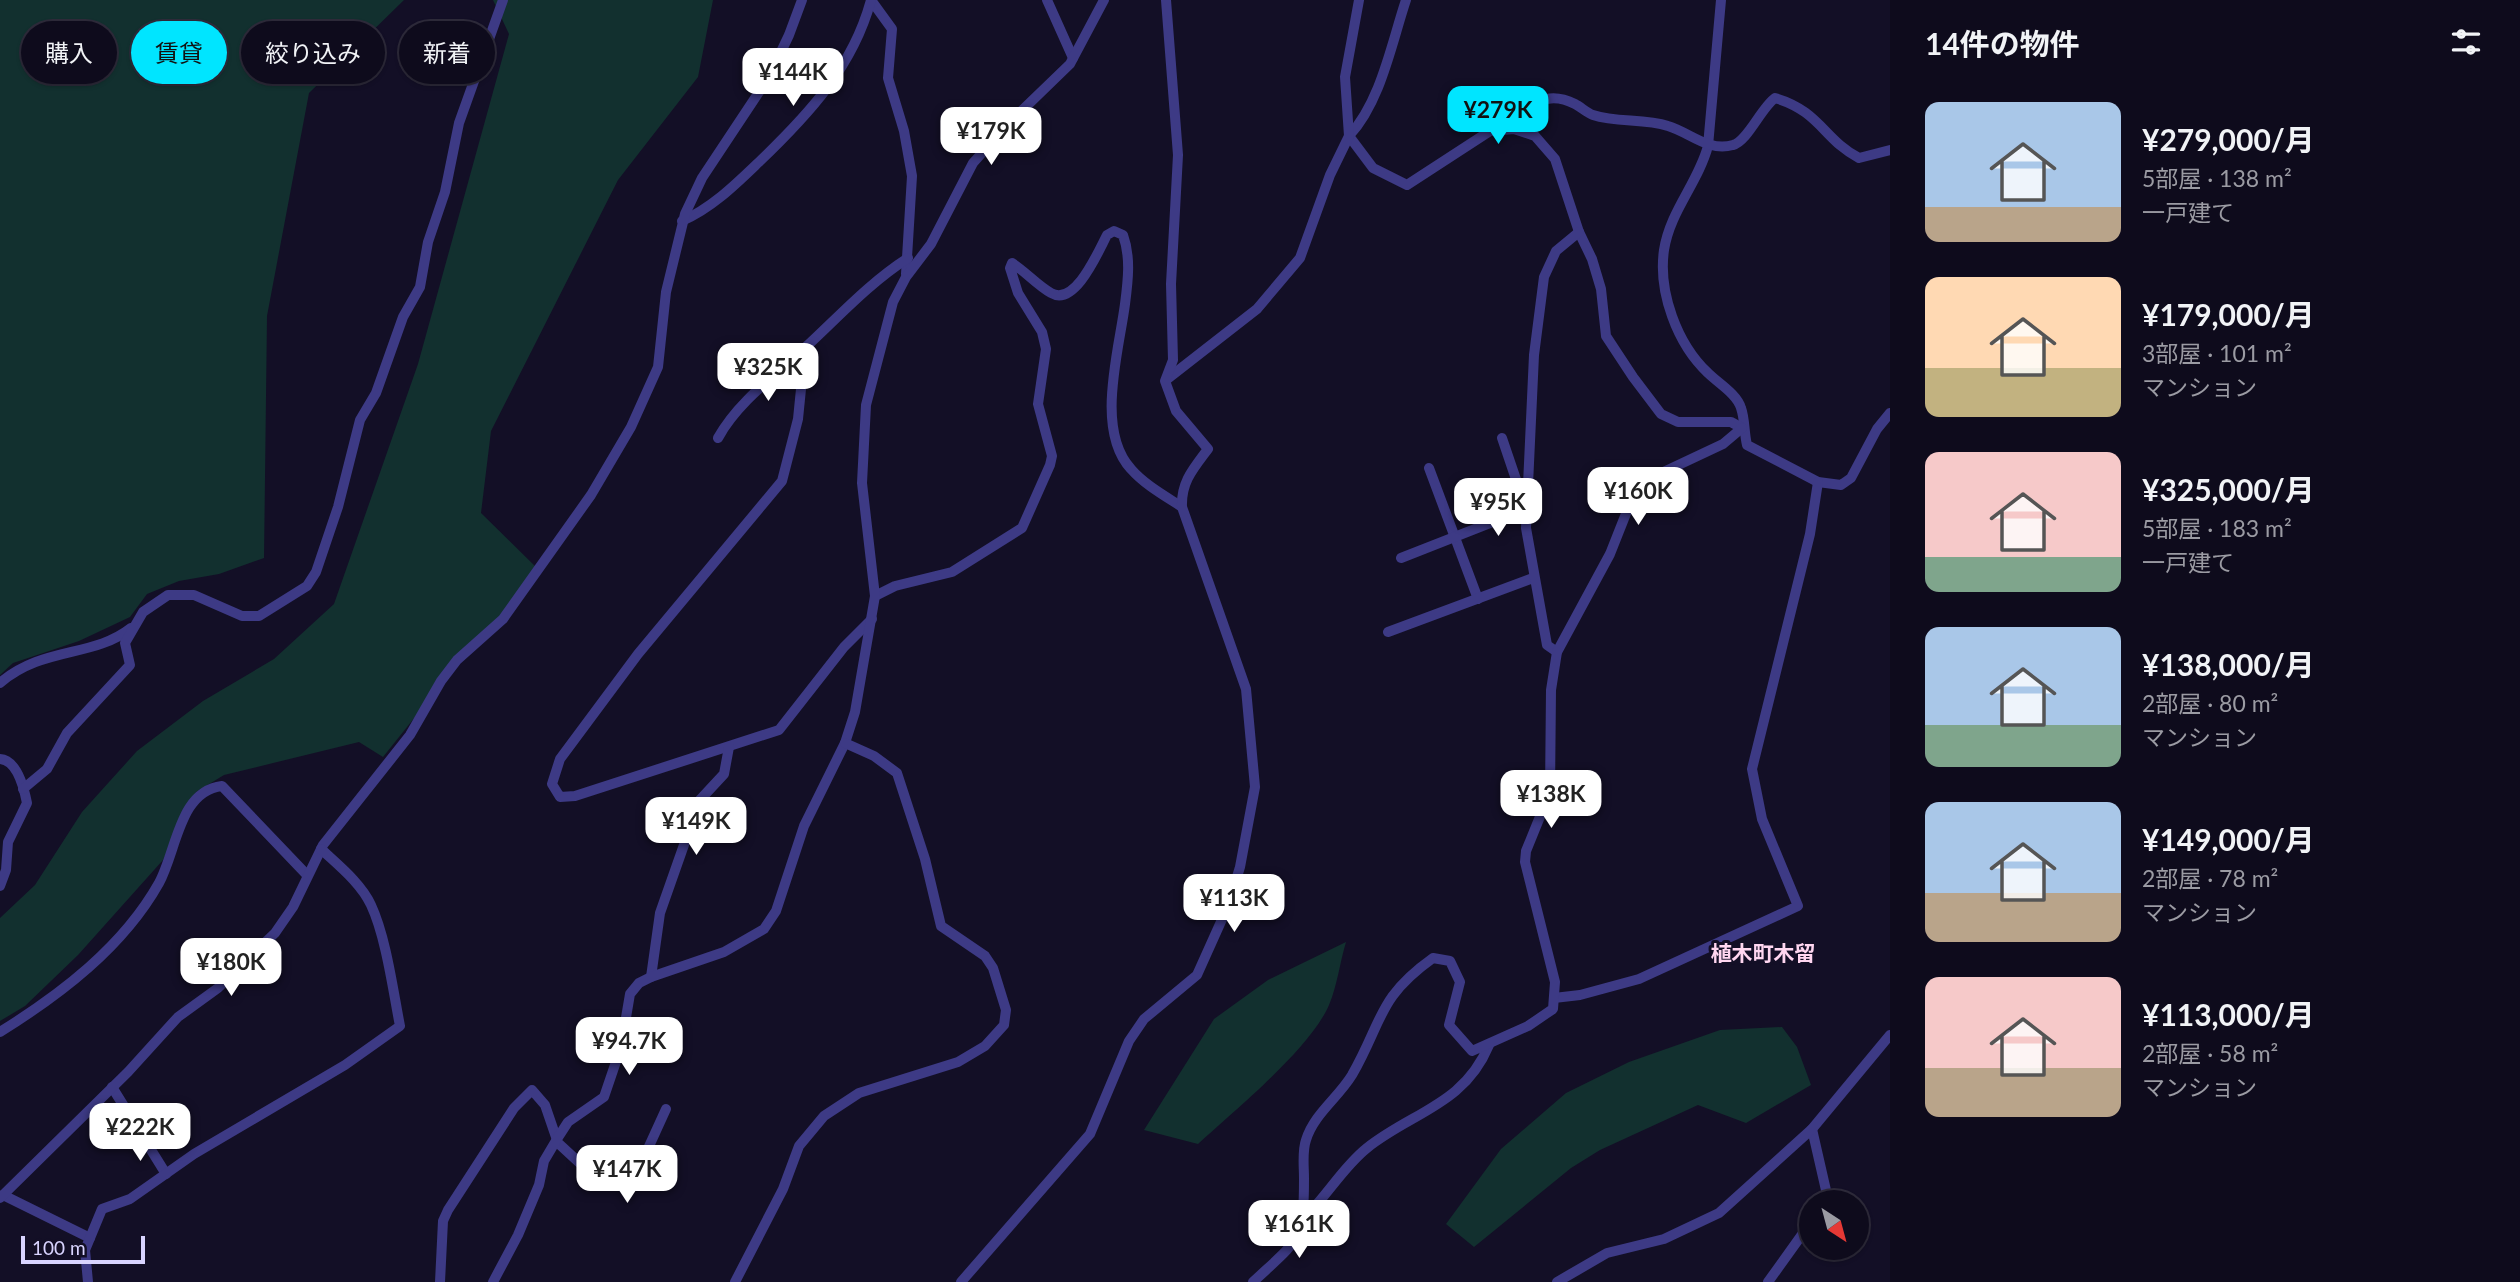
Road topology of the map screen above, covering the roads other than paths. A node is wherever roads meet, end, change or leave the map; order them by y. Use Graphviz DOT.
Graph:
graph roads {
  1 [pos="503,0"];
  2 [pos="802,0"];
  3 [pos="871,0"];
  4 [pos="1047,0"];
  5 [pos="1104,0"];
  6 [pos="1166,0"];
  7 [pos="1359,0"];
  8 [pos="1406,0"];
  9 [pos="1721,0"];
  10 [pos="1073,58"];
  11 [pos="1514,128"];
  12 [pos="1349,136"];
  13 [pos="1708,146"];
  14 [pos="1890,150"];
  15 [pos="682,221"];
  16 [pos="1579,232"];
  17 [pos="908,258"];
  18 [pos="906,277"];
  19 [pos="798,355"];
  20 [pos="1165,381"];
  21 [pos="1890,413"];
  22 [pos="1742,428"];
  23 [pos="719,438"];
  24 [pos="1502,438"];
  25 [pos="1429,468"];
  26 [pos="1818,482"];
  27 [pos="1182,508"];
  28 [pos="1526,509"];
  29 [pos="1457,538"];
  30 [pos="1401,558"];
  31 [pos="1533,578"];
  32 [pos="875,596"];
  33 [pos="1478,599"];
  34 [pos="872,619"];
  35 [pos="136,624"];
  36 [pos="1388,632"];
  37 [pos="1557,652"];
  38 [pos="0,683"];
  39 [pos="845,743"];
  40 [pos="729,747"];
  41 [pos="0,759"];
  42 [pos="23,789"];
  43 [pos="321,849"];
  44 [pos="307,875"];
  45 [pos="0,886"];
  46 [pos="651,977"];
  47 [pos="1554,998"];
  48 [pos="0,1032"];
  49 [pos="1890,1035"];
  50 [pos="1489,1045"];
  51 [pos="112,1087"];
  52 [pos="666,1109"];
  53 [pos="1812,1129"];
  54 [pos="556,1139"];
  55 [pos="166,1174"];
  56 [pos="1826,1190"];
  57 [pos="1,1196"];
  58 [pos="1305,1217"];
  59 [pos="90,1238"];
  60 [pos="1799,1239"];
  61 [pos="88,1282"];
  62 [pos="440,1282"];
  63 [pos="493,1282"];
  64 [pos="735,1282"];
  65 [pos="961,1282"];
  66 [pos="1253,1282"];
  67 [pos="1557,1282"];
  68 [pos="1768,1282"];
  1 -- 35 [label="street"];
  2 -- 15 [label="street"];
  3 -- 15 [label="street"];
  3 -- 17 [label="street"];
  4 -- 10 [label="street"];
  5 -- 10 [label="street"];
  6 -- 20 [label="street"];
  7 -- 12 [label="street"];
  8 -- 12 [label="street"];
  9 -- 13 [label="street"];
  10 -- 18 [label="street"];
  11 -- 12 [label="street"];
  11 -- 13 [label="street"];
  11 -- 16 [label="street"];
  12 -- 20 [label="street"];
  13 -- 14 [label="street"];
  13 -- 22 [label="street"];
  15 -- 43 [label="street"];
  16 -- 22 [label="street"];
  16 -- 28 [label="street"];
  17 -- 18 [label="street"];
  17 -- 19 [label="street"];
  18 -- 32 [label="street"];
  19 -- 23 [label="street"];
  19 -- 40 [label="street"];
  20 -- 27 [label="street"];
  21 -- 26 [label="street"];
  22 -- 26 [label="street"];
  22 -- 37 [label="street"];
  24 -- 28 [label="street"];
  25 -- 29 [label="street"];
  26 -- 47 [label="street"];
  27 -- 32 [label="street"];
  27 -- 65 [label="street"];
  28 -- 29 [label="street"];
  28 -- 31 [label="street"];
  29 -- 30 [label="street"];
  29 -- 33 [label="street"];
  31 -- 33 [label="street"];
  31 -- 37 [label="street"];
  32 -- 34 [label="street"];
  33 -- 36 [label="street"];
  34 -- 39 [label="street"];
  34 -- 40 [label="street"];
  35 -- 38 [label="street"];
  35 -- 42 [label="street"];
  37 -- 47 [label="street"];
  39 -- 46 [label="street"];
  39 -- 64 [label="street"];
  40 -- 46 [label="street"];
  41 -- 42 [label="street"];
  42 -- 45 [label="street"];
  43 -- 44 [label="street"];
  43 -- 55 [label="street"];
  44 -- 48 [label="street"];
  44 -- 51 [label="street"];
  46 -- 54 [label="street"];
  47 -- 50 [label="street"];
  49 -- 53 [label="street"];
  50 -- 58 [label="street"];
  50 -- 58 [label="street"];
  51 -- 55 [label="street"];
  51 -- 57 [label="street"];
  52 -- 54 [label="street"];
  53 -- 56 [label="street"];
  53 -- 67 [label="street"];
  54 -- 62 [label="street"];
  54 -- 63 [label="street"];
  55 -- 59 [label="street"];
  57 -- 59 [label="street"];
  58 -- 66 [label="street"];
  59 -- 61 [label="street"];
  60 -- 68 [label="street"];
}
